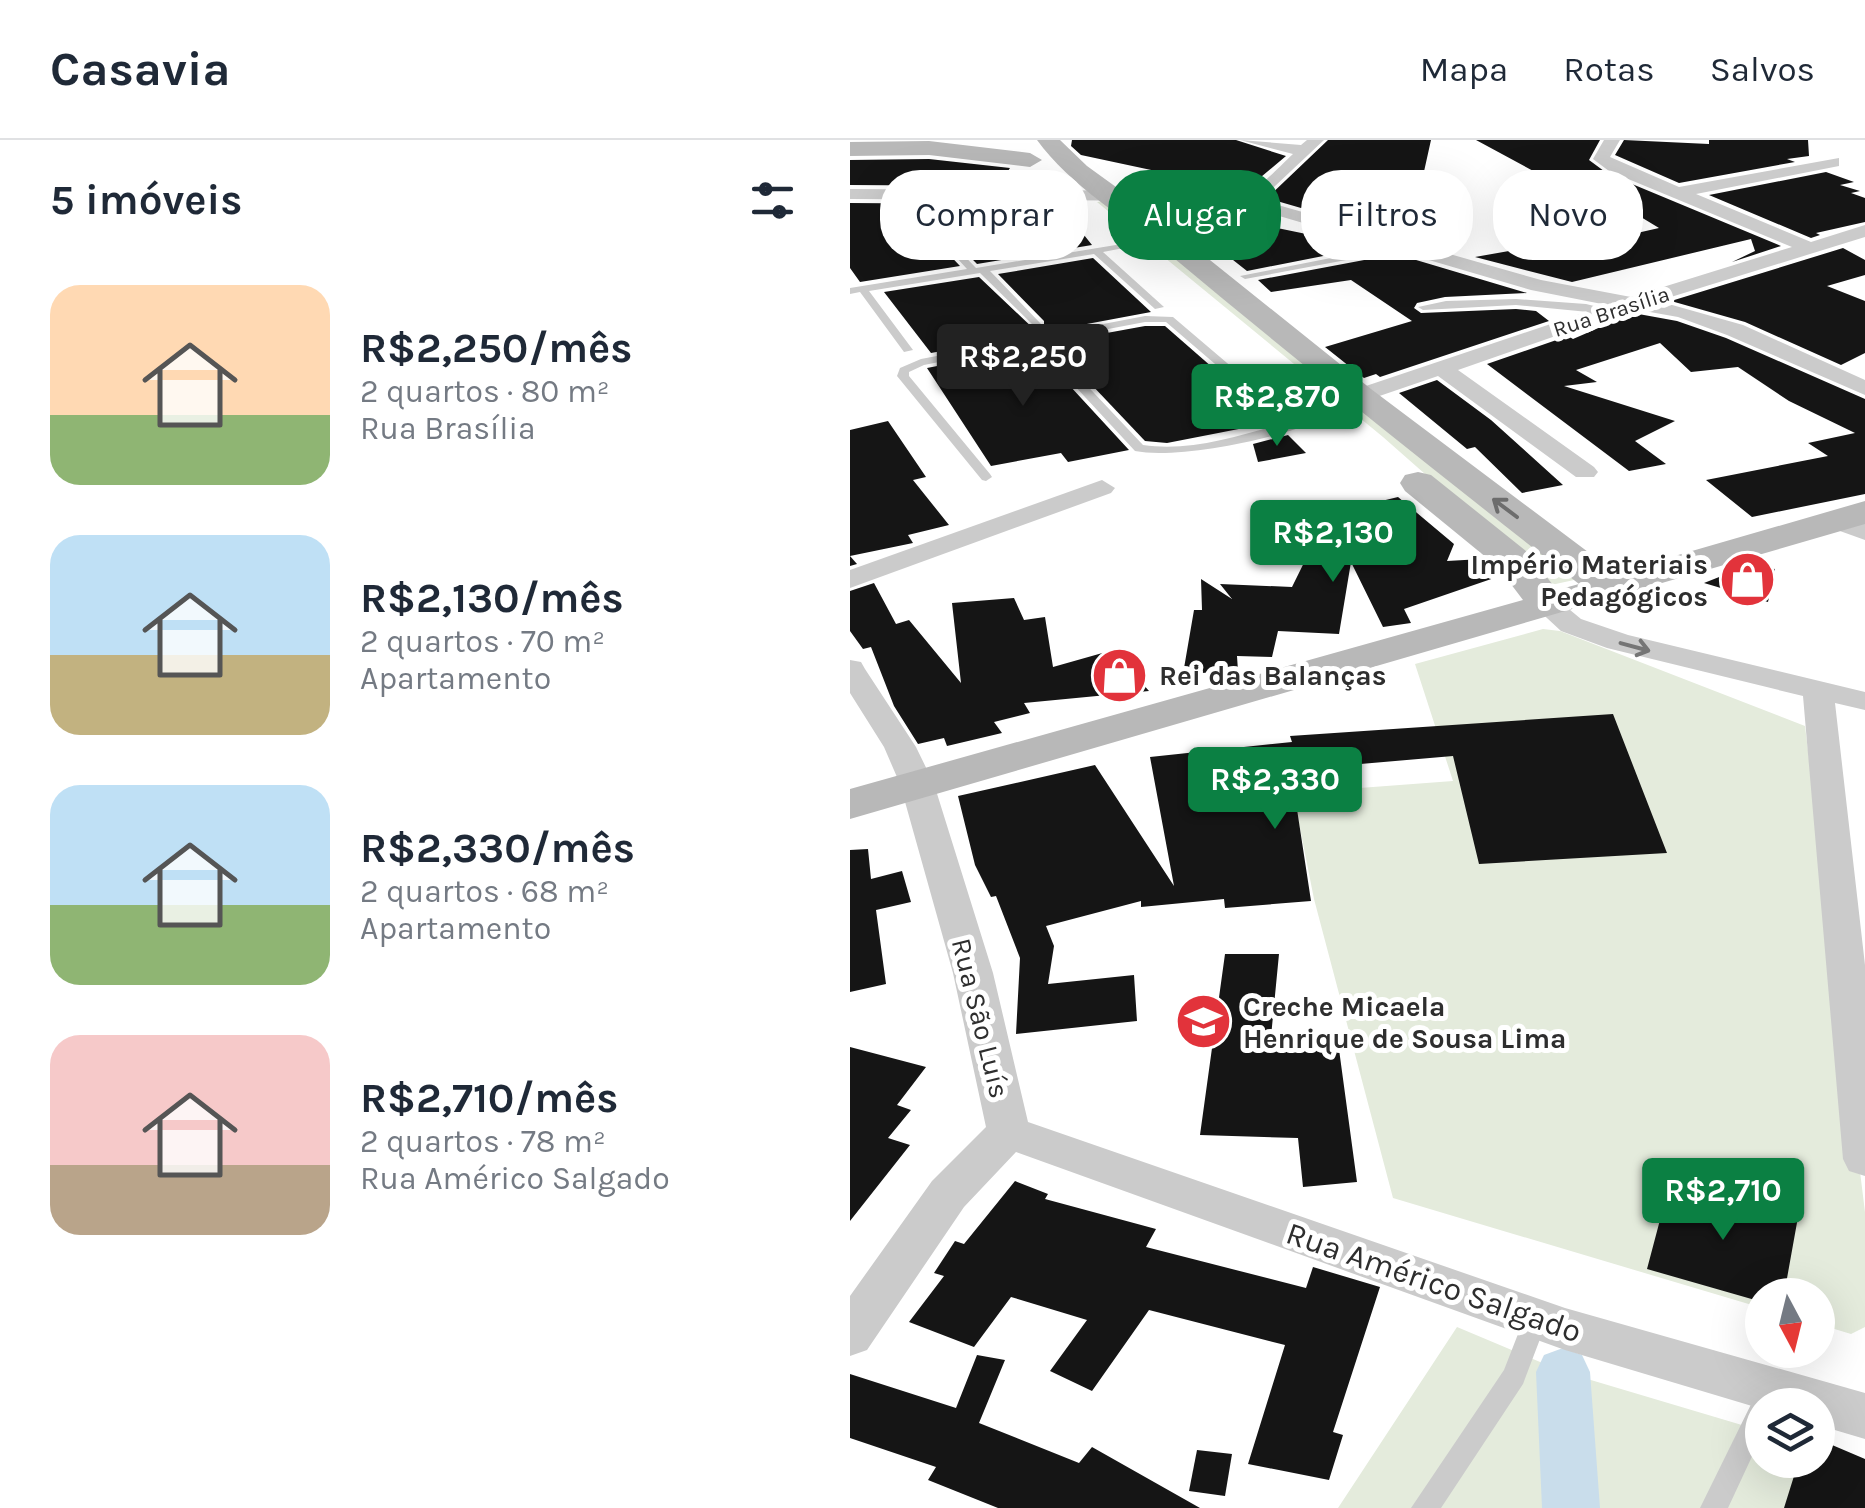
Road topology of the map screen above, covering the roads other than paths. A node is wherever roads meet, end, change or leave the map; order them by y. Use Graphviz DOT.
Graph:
graph roads {
  1 [pos="1248,140"];
  2 [pos="1612,140"];
  3 [pos="1310,146"];
  4 [pos="1031,147"];
  5 [pos="850,150"];
  6 [pos="1833,162"];
  7 [pos="1051,170"];
  8 [pos="1281,174"];
  9 [pos="1108,193"];
  10 [pos="1675,193"];
  11 [pos="850,194"];
  12 [pos="880,194"];
  13 [pos="1088,208"];
  14 [pos="1108,225"];
  15 [pos="1865,231"];
  16 [pos="1808,247"];
  17 [pos="1108,249"];
  18 [pos="1096,251"];
  19 [pos="968,260"];
  20 [pos="1152,260"];
  21 [pos="1184,260"];
  22 [pos="1331,260"];
  23 [pos="1447,260"];
  24 [pos="978,270"];
  25 [pos="1244,276"];
  26 [pos="856,290"];
  27 [pos="1632,303"];
  28 [pos="1159,306"];
  29 [pos="1423,307"];
  30 [pos="1609,311"];
  31 [pos="1037,333"];
  32 [pos="908,350"];
  33 [pos="1865,367"];
  34 [pos="1441,368"];
  35 [pos="1826,368"];
  36 [pos="1865,388"];
  37 [pos="1345,404"];
  38 [pos="1293,425"];
  39 [pos="1585,472"];
  40 [pos="986,478"];
  41 [pos="1102,488"];
  42 [pos="1855,522"];
  43 [pos="850,580"];
  44 [pos="1610,588"];
  45 [pos="1548,606"];
  46 [pos="850,669"];
  47 [pos="1818,690"];
  48 [pos="1865,701"];
  49 [pos="917,784"];
  50 [pos="850,804"];
  51 [pos="1008,1132"];
  52 [pos="1865,1160"];
  53 [pos="1536,1318"];
  54 [pos="850,1335"];
  55 [pos="1772,1387"];
  56 [pos="1865,1416"];
  57 [pos="1425,1508"];
  58 [pos="1714,1508"];
  1 -- 3 [label="street"];
  2 -- 10 [label="street"];
  3 -- 8 [label="street"];
  4 -- 5 [label="street"];
  4 -- 7 [label="street"];
  4 -- 9 [label="street"];
  6 -- 10 [label="street"];
  10 -- 16 [label="street"];
  11 -- 12 [label="street"];
  13 -- 14 [label="street"];
  15 -- 16 [label="street, Rua Brasília"];
  16 -- 27 [label="street, Rua Brasília"];
  17 -- 18 [label="lane"];
  18 -- 24 [label="lane"];
  18 -- 28 [label="lane"];
  19 -- 24 [label="lane"];
  20 -- 37 [label="street"];
  21 -- 37 [label="street"];
  22 -- 25 [label="lane"];
  23 -- 27 [label="street"];
  24 -- 26 [label="lane"];
  24 -- 31 [label="lane"];
  26 -- 32 [label="lane"];
  27 -- 30 [label="street, Rua Brasília"];
  27 -- 35 [label="street"];
  29 -- 30 [label="lane"];
  30 -- 34 [label="street, Rua Brasília"];
  31 -- 38 [label="lane"];
  31 -- 38 [label="lane"];
  31 -- 40 [label="lane"];
  33 -- 35 [label="street"];
  34 -- 37 [label="street, Rua Brasília"];
  34 -- 39 [label="street"];
  35 -- 36 [label="street"];
  37 -- 38 [label="lane"];
  44 -- 37 [label="street, one-way"];
  37 -- 45 [label="street"];
  41 -- 43 [label="street"];
  42 -- 44 [label="street"];
  44 -- 45 [label="street"];
  45 -- 47 [label="street, one-way"];
  45 -- 49 [label="street"];
  46 -- 49 [label="street, Rua São Luís"];
  47 -- 48 [label="street"];
  47 -- 52 [label="street"];
  49 -- 50 [label="street"];
  49 -- 51 [label="street, Rua São Luís"];
  51 -- 53 [label="street, Rua Américo Salgado"];
  51 -- 54 [label="street, Rua São Luís"];
  53 -- 55 [label="street, Rua Américo Salgado"];
  53 -- 57 [label="lane"];
  55 -- 56 [label="street, Rua Américo Salgado"];
  55 -- 58 [label="lane"];
}
